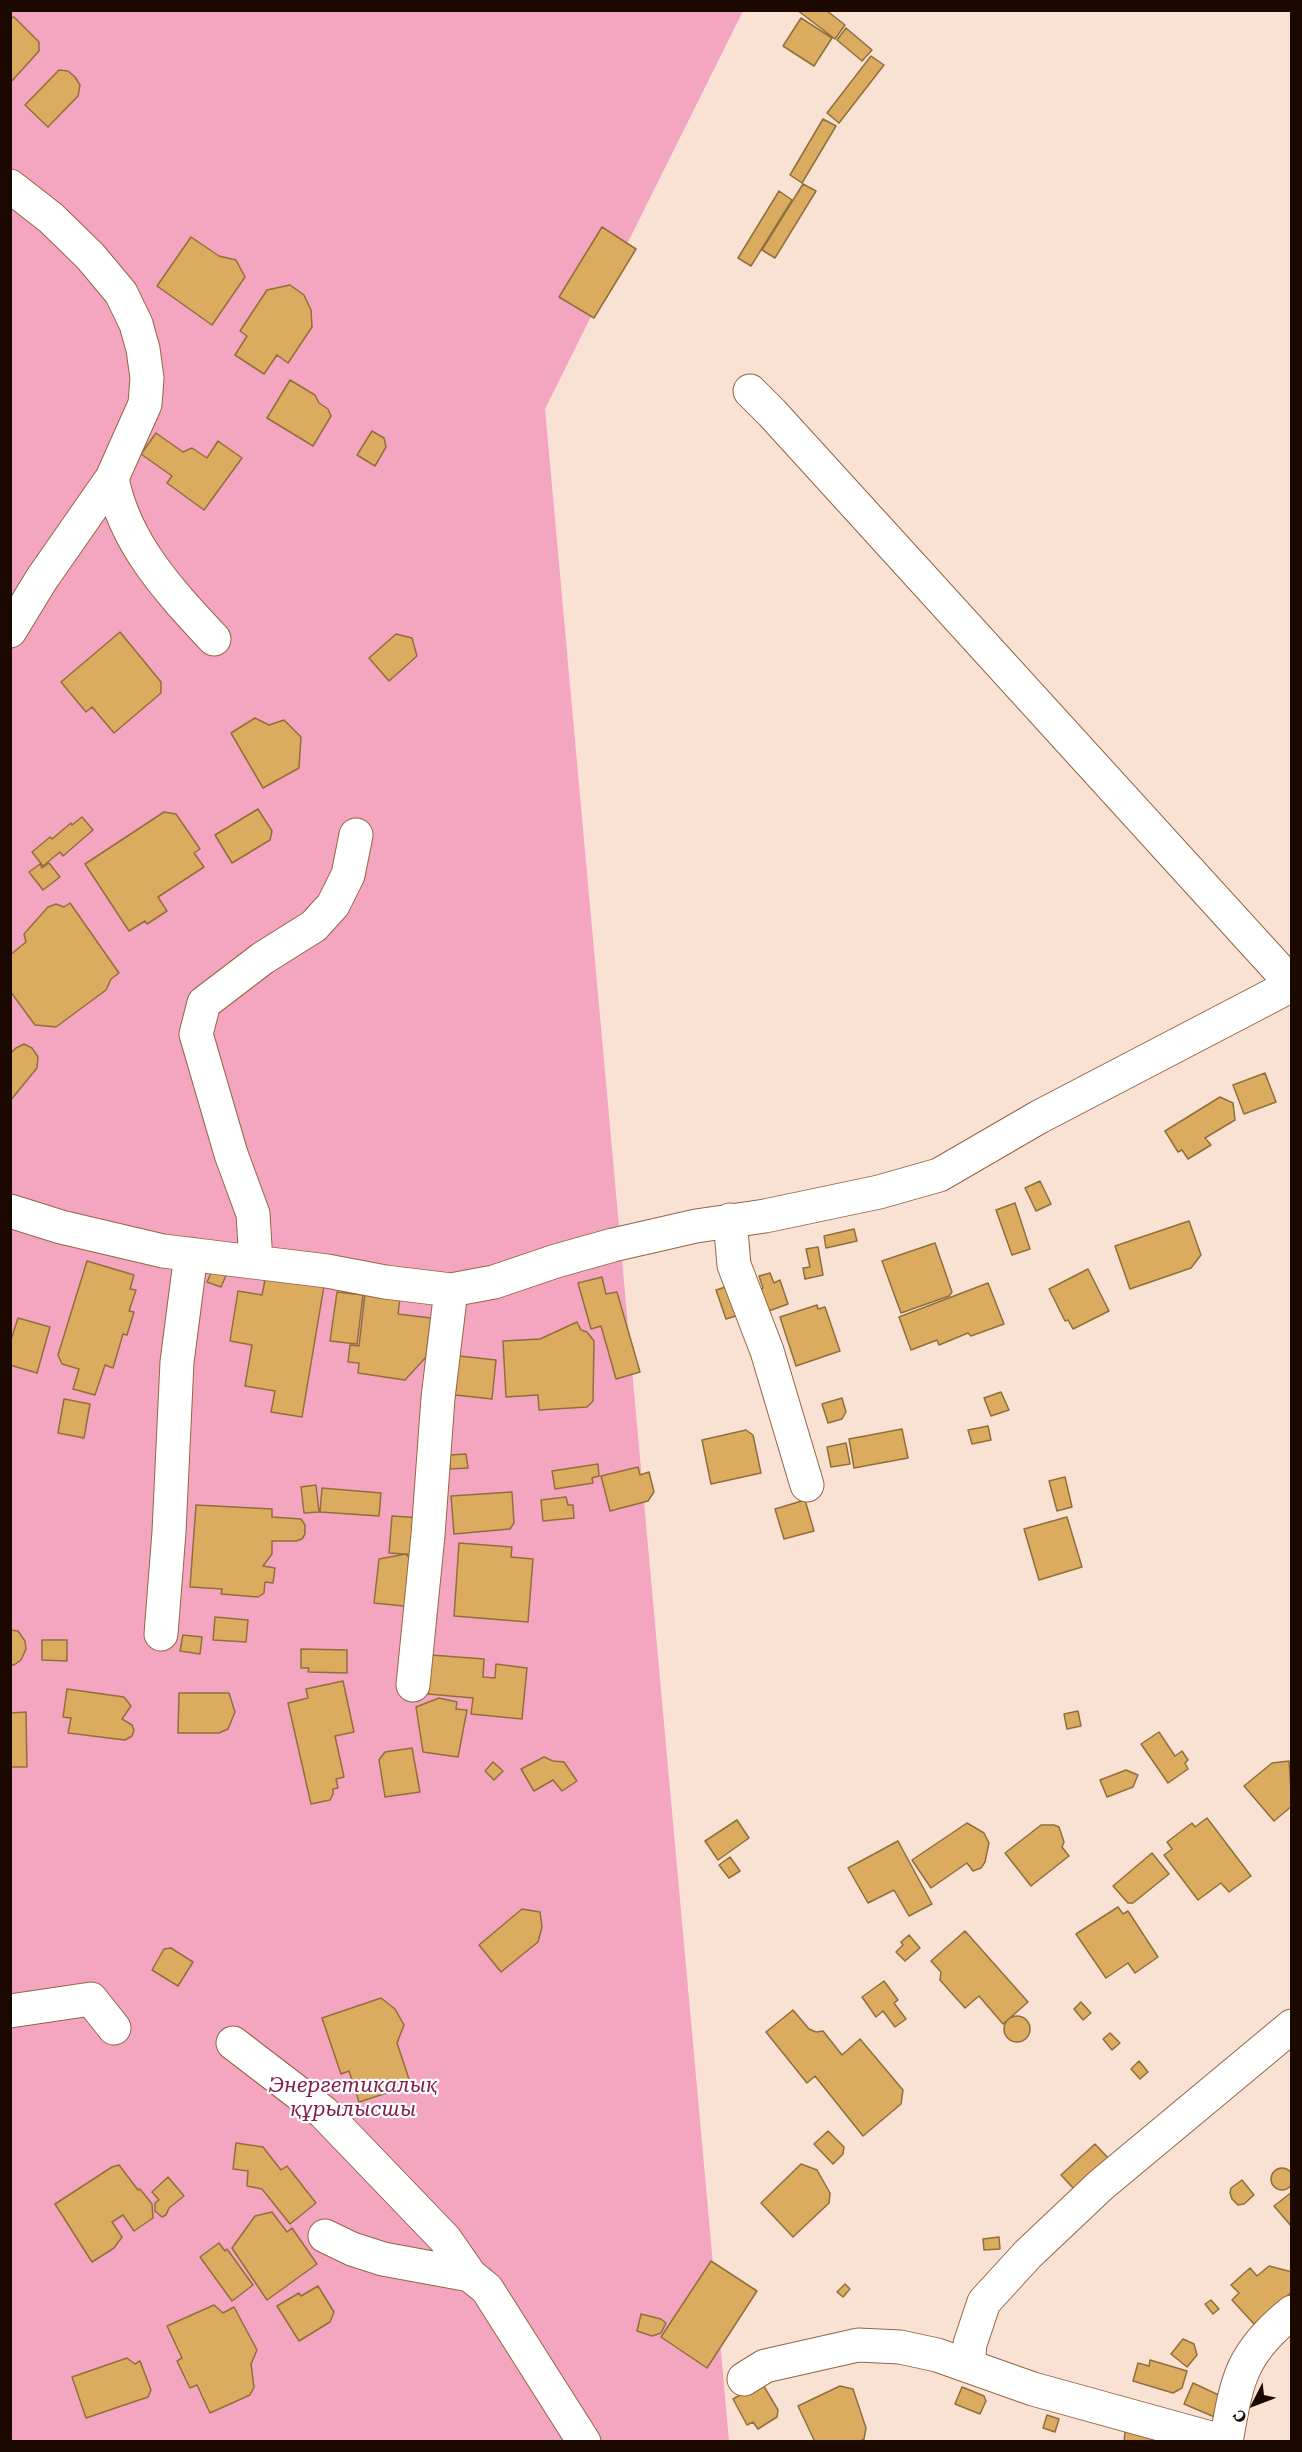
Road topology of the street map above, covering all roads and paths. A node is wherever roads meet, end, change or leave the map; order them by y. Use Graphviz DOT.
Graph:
graph roads {
  1 [pos="10,186"];
  2 [pos="750,391"];
  3 [pos="112,478"];
  4 [pos="10,631"];
  5 [pos="214,639"];
  6 [pos="356,835"];
  7 [pos="1292,985"];
  8 [pos="10,1211"];
  9 [pos="730,1220"];
  10 [pos="191,1254"];
  11 [pos="256,1262"];
  12 [pos="451,1290"];
  13 [pos="807,1485"];
  14 [pos="161,1634"];
  15 [pos="413,1685"];
  16 [pos="10,2011"];
  17 [pos="1292,2026"];
  18 [pos="114,2028"];
  19 [pos="233,2043"];
  20 [pos="325,2236"];
  21 [pos="470,2275"];
  22 [pos="1292,2312"];
  23 [pos="968,2365"];
  24 [pos="744,2379"];
  25 [pos="584,2442"];
  26 [pos="1225,2442"];
  1 -- 3 [label="street"];
  2 -- 7 [label="street"];
  3 -- 4 [label="street"];
  3 -- 5 [label="street"];
  6 -- 11 [label="street"];
  7 -- 9 [label="street"];
  8 -- 10 [label="street"];
  9 -- 12 [label="street"];
  9 -- 13 [label="street"];
  10 -- 11 [label="street"];
  10 -- 14 [label="street"];
  11 -- 12 [label="street"];
  12 -- 15 [label="street"];
  16 -- 18 [label="street"];
  17 -- 23 [label="street"];
  19 -- 21 [label="street"];
  20 -- 21 [label="street"];
  21 -- 25 [label="street"];
  22 -- 26 [label="street"];
  23 -- 24 [label="street"];
  23 -- 26 [label="street"];
}
